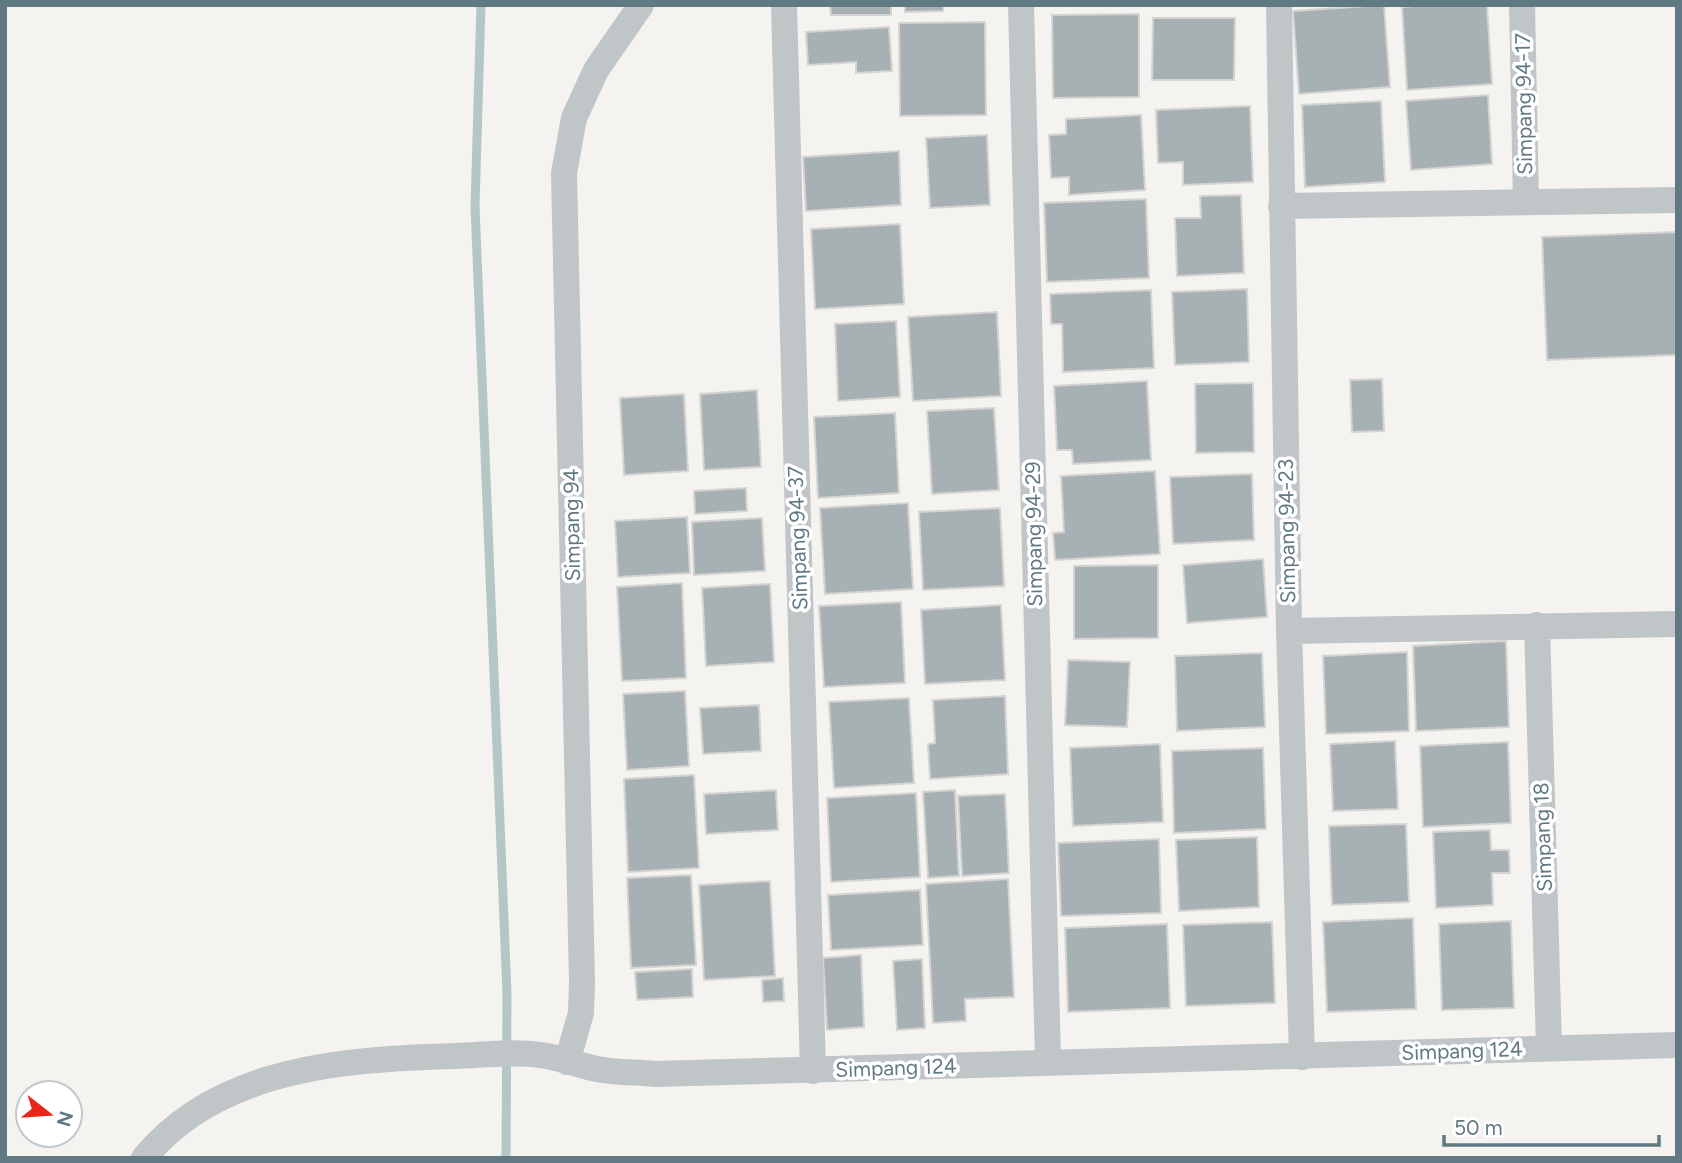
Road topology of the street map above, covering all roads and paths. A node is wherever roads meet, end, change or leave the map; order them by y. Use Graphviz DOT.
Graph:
graph roads {
  1 [pos="641,5"];
  2 [pos="784,5"];
  3 [pos="1021,5"];
  4 [pos="1279,5"];
  5 [pos="1522,5"];
  6 [pos="1677,200"];
  7 [pos="1526,202"];
  8 [pos="1281,206"];
  9 [pos="1677,624"];
  10 [pos="1537,625"];
  11 [pos="1289,631"];
  12 [pos="1677,1045"];
  13 [pos="1549,1048"];
  14 [pos="1303,1058"];
  15 [pos="567,1062"];
  16 [pos="1048,1062"];
  17 [pos="813,1071"];
  18 [pos="144,1158"];
  1 -- 15 [label="street, Simpang 94"];
  2 -- 17 [label="street, Simpang 94-37"];
  3 -- 16 [label="street, Simpang 94-29"];
  4 -- 8 [label="street, Simpang 94-23"];
  5 -- 7 [label="street, Simpang 94-17"];
  6 -- 7 [label="street"];
  7 -- 8 [label="street"];
  8 -- 11 [label="street, Simpang 94-23"];
  9 -- 10 [label="street"];
  10 -- 11 [label="street"];
  10 -- 13 [label="street, Simpang 18"];
  11 -- 14 [label="street, Simpang 94-23"];
  12 -- 13 [label="street, Simpang 124"];
  13 -- 14 [label="street, Simpang 124"];
  14 -- 16 [label="street, Simpang 124"];
  15 -- 17 [label="street, Simpang 124"];
  15 -- 18 [label="street, Simpang 124"];
  16 -- 17 [label="street, Simpang 124"];
}
